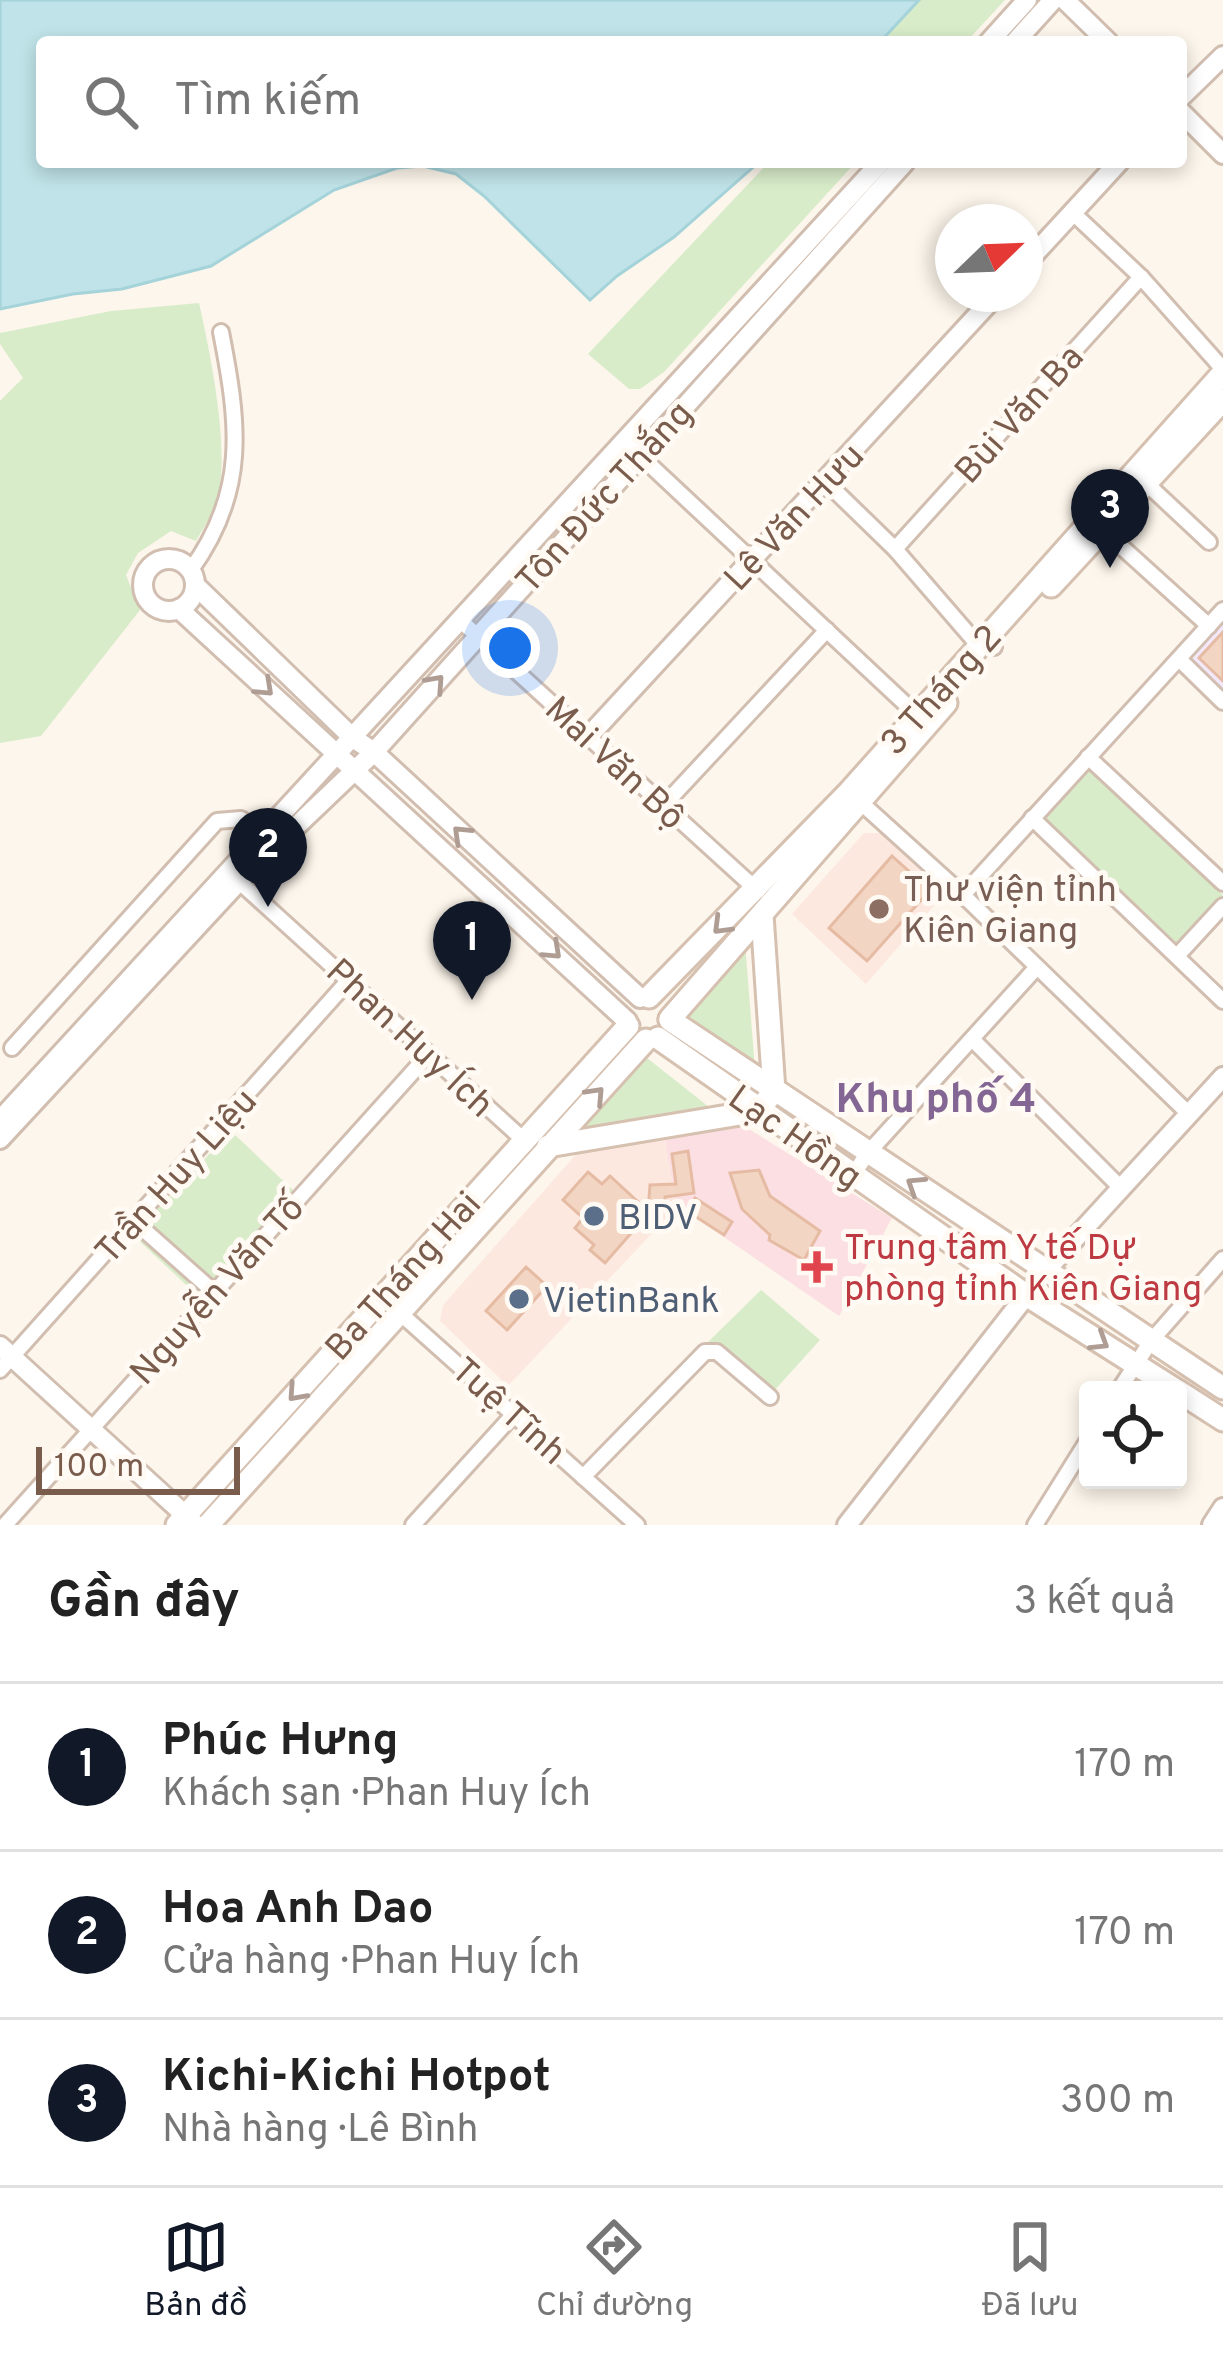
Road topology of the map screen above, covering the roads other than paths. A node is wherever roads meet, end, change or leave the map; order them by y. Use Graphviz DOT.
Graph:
graph roads {
  1 [pos="1027,0"];
  2 [pos="1053,0"];
  3 [pos="1065,0"];
  4 [pos="994,36"];
  5 [pos="1020,36"];
  6 [pos="1102,36"];
  7 [pos="1223,56"];
  8 [pos="1187,91"];
  9 [pos="1187,118"];
  10 [pos="1223,154"];
  11 [pos="876,168"];
  12 [pos="899,168"];
  13 [pos="1113,168"];
  14 [pos="1072,212"];
  15 [pos="1043,244"];
  16 [pos="1141,277"];
  17 [pos="981,312"];
  18 [pos="221,332"];
  19 [pos="1223,371"];
  20 [pos="1223,400"];
  21 [pos="632,448"];
  22 [pos="825,482"];
  23 [pos="1146,483"];
  24 [pos="1093,529"];
  25 [pos="1209,542"];
  26 [pos="895,549"];
  27 [pos="752,561"];
  28 [pos="192,578"];
  29 [pos="179,609"];
  30 [pos="1223,610"];
  31 [pos="460,620"];
  32 [pos="1209,626"];
  33 [pos="827,630"];
  34 [pos="479,634"];
  35 [pos="986,646"];
  36 [pos="1178,659"];
  37 [pos="1223,702"];
  38 [pos="916,714"];
  39 [pos="588,737"];
  40 [pos="353,738"];
  41 [pos="374,752"];
  42 [pos="338,755"];
  43 [pos="1088,757"];
  44 [pos="357,770"];
  45 [pos="854,797"];
  46 [pos="662,806"];
  47 [pos="1032,818"];
  48 [pos="265,834"];
  49 [pos="234,876"];
  50 [pos="508,879"];
  51 [pos="1223,884"];
  52 [pos="963,895"];
  53 [pos="493,896"];
  54 [pos="764,903"];
  55 [pos="1223,906"];
  56 [pos="1177,956"];
  57 [pos="1037,967"];
  58 [pos="349,980"];
  59 [pos="645,998"];
  60 [pos="1223,1000"];
  61 [pos="650,1027"];
  62 [pos="972,1039"];
  63 [pos="12,1048"];
  64 [pos="428,1054"];
  65 [pos="1223,1077"];
  66 [pos="774,1091"];
  67 [pos="758,1111"];
  68 [pos="1190,1114"];
  69 [pos="0,1120"];
  70 [pos="0,1139"];
  71 [pos="538,1147"];
  72 [pos="867,1154"];
  73 [pos="854,1175"];
  74 [pos="1121,1188"];
  75 [pos="134,1221"];
  76 [pos="1223,1259"];
  77 [pos="1046,1270"];
  78 [pos="214,1292"];
  79 [pos="1025,1295"];
  80 [pos="391,1303"];
  81 [pos="1151,1341"];
  82 [pos="4,1358"];
  83 [pos="1135,1364"];
  84 [pos="1125,1381"];
  85 [pos="1161,1381"];
  86 [pos="1223,1388"];
  87 [pos="770,1397"];
  88 [pos="1187,1397"];
  89 [pos="514,1414"];
  90 [pos="1223,1420"];
  91 [pos="91,1428"];
  92 [pos="1079,1454"];
  93 [pos="583,1477"];
  94 [pos="1223,1508"];
  95 [pos="186,1522"];
  96 [pos="415,1524"];
  97 [pos="5,1525"];
  98 [pos="208,1525"];
  99 [pos="637,1525"];
  100 [pos="847,1525"];
  101 [pos="1035,1525"];
  102 [pos="1212,1525"];
  1 -- 4 [label="street"];
  2 -- 5 [label="street"];
  3 -- 6 [label="street"];
  7 -- 8 [label="street"];
  9 -- 10 [label="street"];
  11 -- 21 [label="street, Tôn Đức Thắng"];
  12 -- 21 [label="street, Tôn Đức Thắng"];
  13 -- 14 [label="street"];
  14 -- 15 [label="street"];
  14 -- 16 [label="street"];
  16 -- 19 [label="street"];
  16 -- 26 [label="street, Bùi Văn Ba"];
  17 -- 22 [label="street, Lê Văn Hưu"];
  18 -- 28 [label="street"];
  19 -- 24 [label="main road, 3 Tháng 2"];
  20 -- 23 [label="main road, 3 Tháng 2"];
  21 -- 27 [label="street"];
  21 -- 31 [label="street, Tôn Đức Thắng"];
  21 -- 34 [label="street, Tôn Đức Thắng"];
  22 -- 26 [label="street"];
  22 -- 27 [label="street, Lê Văn Hưu"];
  23 -- 24 [label="main road, 3 Tháng 2"];
  23 -- 25 [label="street"];
  24 -- 32 [label="street"];
  24 -- 35 [label="main road, 3 Tháng 2"];
  26 -- 35 [label="street"];
  27 -- 33 [label="street"];
  27 -- 39 [label="street, Lê Văn Hưu"];
  28 -- 29 [label="street"];
  28 -- 29 [label="street"];
  28 -- 40 [label="street"];
  29 -- 42 [label="street, Lạc Hồng, one-way"];
  30 -- 32 [label="street"];
  31 -- 34 [label="street, Mai Văn Bộ"];
  31 -- 40 [label="street, Tôn Đức Thắng"];
  32 -- 36 [label="street"];
  33 -- 38 [label="street"];
  33 -- 46 [label="street"];
  34 -- 39 [label="street, Mai Văn Bộ"];
  41 -- 34 [label="street, Tôn Đức Thắng, one-way"];
  35 -- 38 [label="main road, 3 Tháng 2"];
  35 -- 45 [label="main road, 3 Tháng 2"];
  36 -- 37 [label="street"];
  36 -- 43 [label="street"];
  38 -- 45 [label="main road, 3 Tháng 2"];
  39 -- 46 [label="street, Mai Văn Bộ"];
  40 -- 41 [label="street"];
  40 -- 42 [label="street, Tôn Đức Thắng"];
  41 -- 44 [label="street, Tôn Đức Thắng"];
  50 -- 41 [label="street, one-way"];
  42 -- 44 [label="street, Lạc Hồng"];
  42 -- 48 [label="street, Tôn Đức Thắng"];
  43 -- 47 [label="street"];
  43 -- 51 [label="street"];
  44 -- 49 [label="street, Tôn Đức Thắng"];
  44 -- 53 [label="street, Lạc Hồng"];
  45 -- 52 [label="street"];
  45 -- 54 [label="main road, 3 Tháng 2"];
  46 -- 54 [label="street, Mai Văn Bộ"];
  47 -- 52 [label="street"];
  47 -- 56 [label="street"];
  48 -- 49 [label="street, Tôn Đức Thắng"];
  48 -- 63 [label="street"];
  49 -- 58 [label="street, Phan Huy Ích"];
  49 -- 69 [label="street, Tôn Đức Thắng"];
  49 -- 70 [label="street, Tôn Đức Thắng"];
  50 -- 53 [label="street"];
  50 -- 59 [label="street"];
  52 -- 57 [label="street"];
  53 -- 61 [label="street, Lạc Hồng, one-way"];
  54 -- 59 [label="main road, 3 Tháng 2, one-way"];
  54 -- 61 [label="main road, 3 Tháng 2"];
  54 -- 66 [label="main road"];
  55 -- 56 [label="street"];
  56 -- 60 [label="street"];
  57 -- 62 [label="street"];
  57 -- 68 [label="street"];
  58 -- 64 [label="street, Phan Huy Ích"];
  58 -- 75 [label="street, Trần Huy Liệu"];
  59 -- 61 [label="main road, 3 Tháng 2"];
  59 -- 61 [label="main road"];
  61 -- 66 [label="main road, Lạc Hồng"];
  61 -- 67 [label="main road, Lạc Hồng"];
  61 -- 71 [label="main road, Ba Tháng Hai"];
  62 -- 72 [label="street"];
  62 -- 74 [label="street"];
  64 -- 71 [label="street, Phan Huy Ích"];
  64 -- 78 [label="street, Nguyễn Văn Tố"];
  65 -- 68 [label="street"];
  66 -- 67 [label="main road"];
  66 -- 72 [label="main road, Lạc Hồng"];
  67 -- 71 [label="main road"];
  67 -- 73 [label="main road, Lạc Hồng"];
  68 -- 74 [label="street"];
  71 -- 80 [label="main road, Ba Tháng Hai"];
  72 -- 73 [label="street"];
  77 -- 72 [label="main road, Lạc Hồng, one-way"];
  73 -- 79 [label="main road, Lạc Hồng"];
  74 -- 77 [label="street"];
  75 -- 78 [label="street"];
  75 -- 82 [label="street, Trần Huy Liệu"];
  76 -- 81 [label="street"];
  77 -- 79 [label="street"];
  77 -- 81 [label="main road, Lạc Hồng"];
  78 -- 91 [label="street, Nguyễn Văn Tố"];
  79 -- 83 [label="main road, Lạc Hồng, one-way"];
  79 -- 100 [label="street"];
  80 -- 89 [label="street, Tuệ Tĩnh"];
  80 -- 95 [label="main road, Ba Tháng Hai, one-way"];
  80 -- 98 [label="main road, Ba Tháng Hai"];
  81 -- 83 [label="street"];
  81 -- 86 [label="main road, Lạc Hồng"];
  82 -- 91 [label="street"];
  83 -- 84 [label="street"];
  83 -- 85 [label="main road, Lạc Hồng"];
  87 -- 93 [label="street"];
  88 -- 90 [label="main road, Lạc Hồng"];
  89 -- 93 [label="street, Tuệ Tĩnh"];
  89 -- 96 [label="street"];
  91 -- 95 [label="street"];
  91 -- 97 [label="street, Nguyễn Văn Tố"];
  92 -- 101 [label="street"];
  93 -- 99 [label="street, Tuệ Tĩnh"];
  94 -- 102 [label="street"];
}
